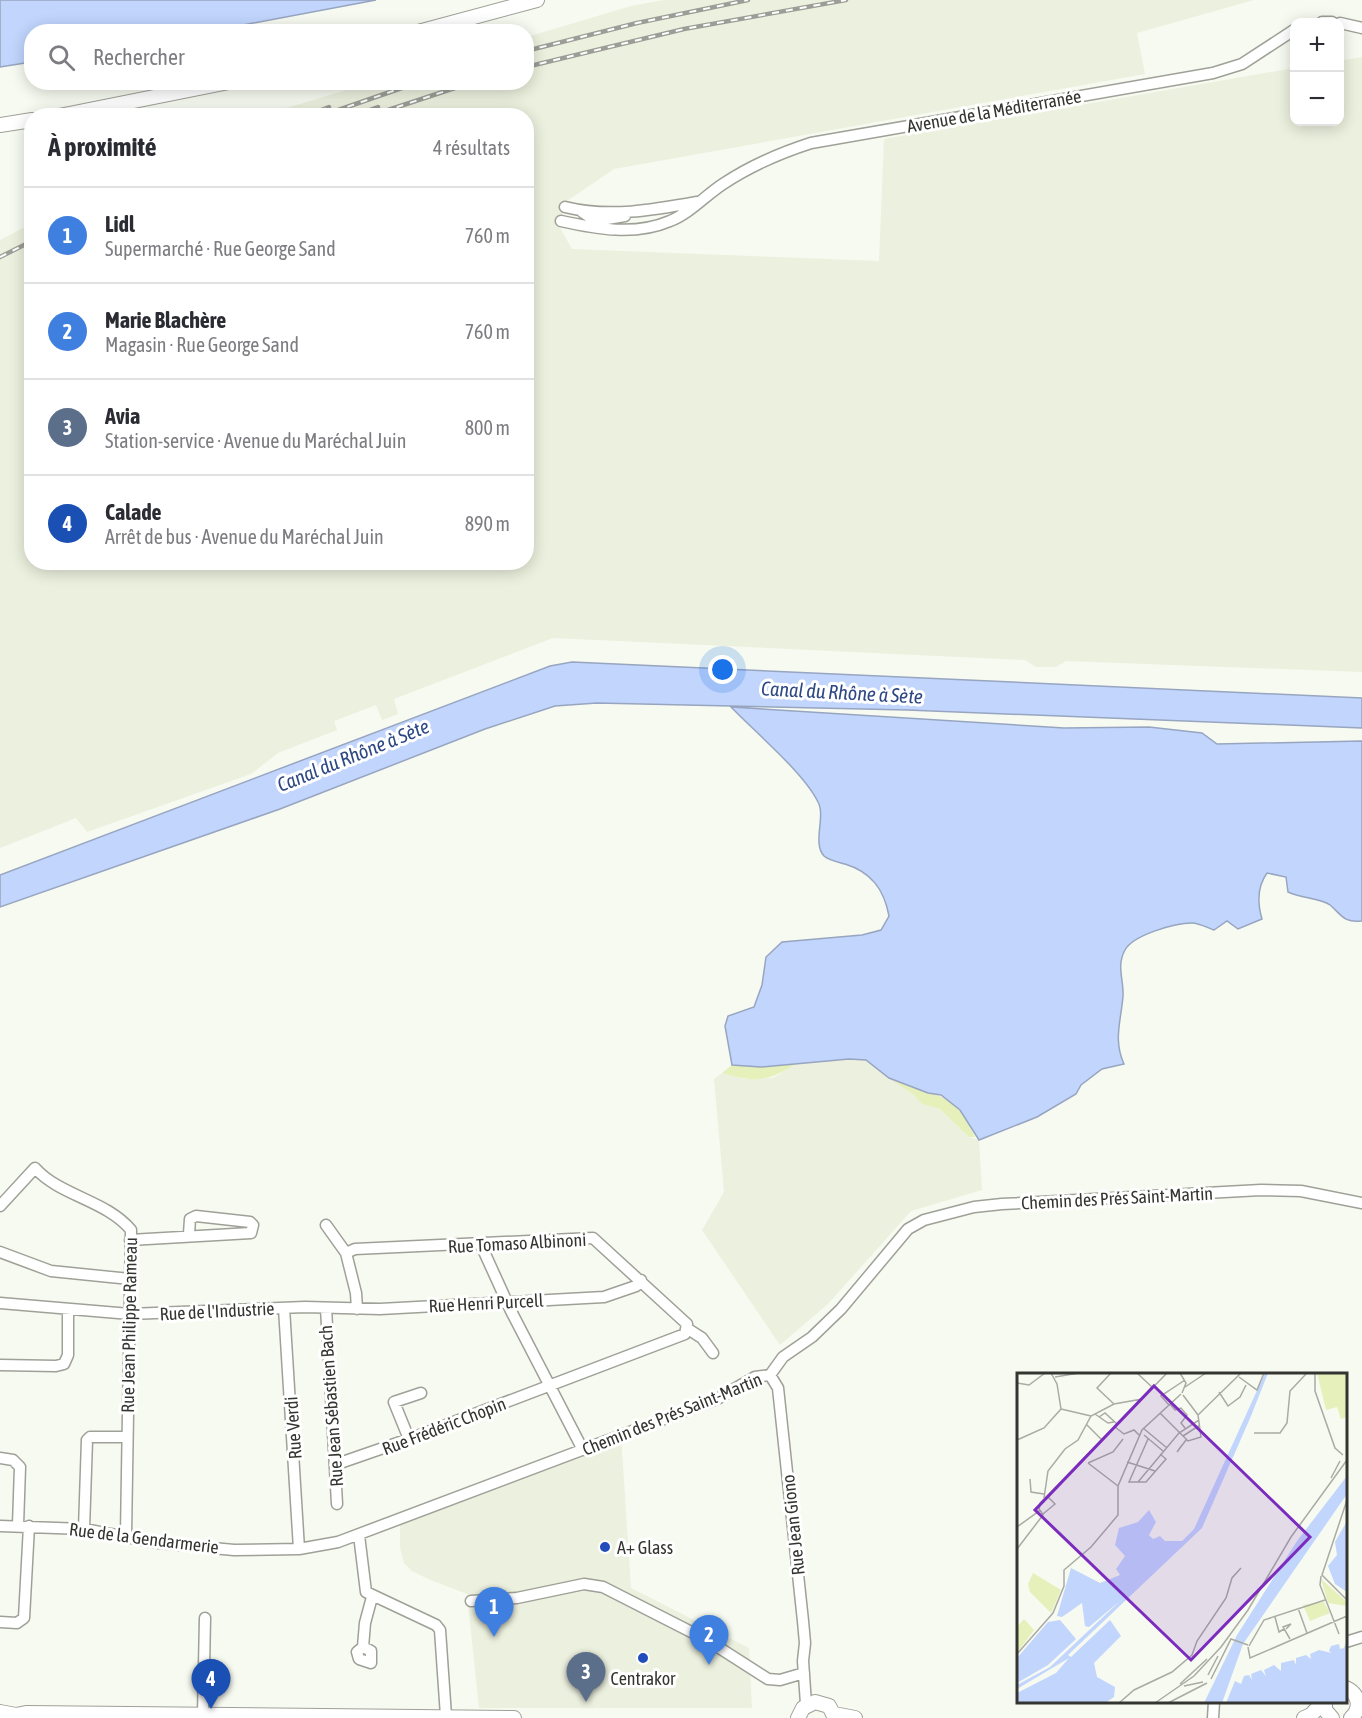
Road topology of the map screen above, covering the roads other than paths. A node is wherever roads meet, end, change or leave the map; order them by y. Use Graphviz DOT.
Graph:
graph roads {
  1 [pos="537,0"];
  2 [pos="448,24"];
  3 [pos="1344,24"];
  4 [pos="1362,28"];
  5 [pos="1290,33"];
  6 [pos="188,90"];
  7 [pos="99,108"];
  8 [pos="24,121"];
  9 [pos="0,125"];
  10 [pos="697,202"];
  11 [pos="565,207"];
  12 [pos="582,212"];
  13 [pos="637,213"];
  14 [pos="561,221"];
  15 [pos="594,224"];
  16 [pos="1362,1203"];
  17 [pos="0,1206"];
  18 [pos="326,1226"];
  19 [pos="189,1234"];
  20 [pos="130,1240"];
  21 [pos="481,1245"];
  22 [pos="0,1252"];
  23 [pos="346,1253"];
  24 [pos="130,1279"];
  25 [pos="641,1280"];
  26 [pos="0,1303"];
  27 [pos="507,1303"];
  28 [pos="284,1308"];
  29 [pos="326,1308"];
  30 [pos="357,1309"];
  31 [pos="68,1311"];
  32 [pos="130,1314"];
  33 [pos="688,1329"];
  34 [pos="713,1353"];
  35 [pos="0,1365"];
  36 [pos="770,1375"];
  37 [pos="550,1386"];
  38 [pos="422,1393"];
  39 [pos="127,1437"];
  40 [pos="409,1439"];
  41 [pos="583,1450"];
  42 [pos="0,1458"];
  43 [pos="337,1464"];
  44 [pos="337,1504"];
  45 [pos="0,1526"];
  46 [pos="23,1526"];
  47 [pos="84,1529"];
  48 [pos="126,1535"];
  49 [pos="359,1535"];
  50 [pos="299,1549"];
  51 [pos="372,1597"];
  52 [pos="471,1601"];
  53 [pos="205,1618"];
  54 [pos="0,1622"];
  55 [pos="1362,1637"];
  56 [pos="1347,1642"];
  57 [pos="363,1647"];
  58 [pos="804,1675"];
  59 [pos="1352,1692"];
  60 [pos="813,1703"];
  61 [pos="1214,1703"];
  62 [pos="1322,1703"];
  63 [pos="1324,1703"];
  64 [pos="0,1712"];
  65 [pos="203,1714"];
  66 [pos="16,1716"];
  67 [pos="446,1716"];
  68 [pos="835,1716"];
  69 [pos="141,1717"];
  70 [pos="422,1717"];
  71 [pos="795,1717"];
  72 [pos="1355,1717"];
  73 [pos="504,1718"];
  74 [pos="514,1718"];
  75 [pos="855,1718"];
  76 [pos="1213,1718"];
  77 [pos="1304,1718"];
  78 [pos="1332,1718"];
  1 -- 2 [label="main road"];
  3 -- 4 [label="street"];
  5 -- 10 [label="street, Avenue de la Méditerranée"];
  6 -- 7 [label="main road"];
  8 -- 9 [label="main road"];
  10 -- 13 [label="street, Avenue de la Méditerranée"];
  10 -- 15 [label="street, Avenue de la Méditerranée"];
  11 -- 12 [label="street, Avenue de la Méditerranée"];
  12 -- 13 [label="street, Avenue de la Méditerranée"];
  12 -- 15 [label="street, Avenue de la Méditerranée"];
  13 -- 15 [label="street, Avenue de la Méditerranée"];
  14 -- 15 [label="street, Avenue de la Méditerranée"];
  16 -- 36 [label="street, Chemin des Prés Saint-Martin"];
  17 -- 20 [label="street, Rue Jean Philippe Rameau"];
  18 -- 23 [label="street"];
  19 -- 19 [label="street"];
  19 -- 20 [label="street"];
  20 -- 24 [label="street, Rue Jean Philippe Rameau"];
  21 -- 23 [label="street, Rue Tomaso Albinoni"];
  21 -- 25 [label="street, Rue Tomaso Albinoni"];
  21 -- 27 [label="street"];
  22 -- 24 [label="street"];
  23 -- 30 [label="street"];
  24 -- 32 [label="street, Rue Jean Philippe Rameau"];
  25 -- 27 [label="street, Rue Henri Purcell"];
  25 -- 33 [label="street, Rue Tomaso Albinoni"];
  26 -- 31 [label="street, Rue de l'Industrie"];
  27 -- 30 [label="street, Rue Henri Purcell"];
  27 -- 37 [label="street"];
  28 -- 29 [label="street, Rue de l'Industrie"];
  28 -- 32 [label="street, Rue de l'Industrie"];
  28 -- 50 [label="street, Rue Verdi"];
  29 -- 30 [label="street, Rue Henri Purcell"];
  29 -- 43 [label="street, Rue Jean Sébastien Bach"];
  31 -- 32 [label="street, Rue de l'Industrie"];
  31 -- 35 [label="street"];
  32 -- 39 [label="street, Rue Jean Philippe Rameau"];
  33 -- 34 [label="street, Rue Tomaso Albinoni"];
  33 -- 37 [label="street"];
  36 -- 41 [label="street, Chemin des Prés Saint-Martin"];
  36 -- 58 [label="street, Rue Jean Giono"];
  37 -- 40 [label="street, Rue Frédéric Chopin"];
  37 -- 41 [label="street"];
  38 -- 40 [label="street"];
  39 -- 47 [label="street"];
  39 -- 48 [label="street, Rue Jean Philippe Rameau"];
  40 -- 43 [label="street, Rue Frédéric Chopin"];
  41 -- 49 [label="street, Chemin des Prés Saint-Martin"];
  42 -- 46 [label="street"];
  43 -- 44 [label="street, Rue Jean Sébastien Bach"];
  45 -- 46 [label="street, Rue de la Gendarmerie"];
  46 -- 47 [label="street, Rue de la Gendarmerie"];
  46 -- 54 [label="street"];
  47 -- 48 [label="street, Rue de la Gendarmerie"];
  48 -- 50 [label="street, Rue de la Gendarmerie"];
  49 -- 50 [label="street, Rue de la Gendarmerie"];
  49 -- 51 [label="street"];
  51 -- 57 [label="street"];
  51 -- 67 [label="street"];
  52 -- 58 [label="street"];
  53 -- 65 [label="street"];
  55 -- 56 [label="street"];
  58 -- 60 [label="street"];
  59 -- 72 [label="main road"];
  60 -- 68 [label="main road"];
  60 -- 71 [label="main road"];
  61 -- 76 [label="street"];
  62 -- 77 [label="main road"];
  63 -- 78 [label="main road"];
  64 -- 66 [label="main road"];
  65 -- 69 [label="main road"];
  65 -- 70 [label="main road"];
  66 -- 69 [label="main road"];
  67 -- 70 [label="main road"];
  67 -- 73 [label="main road"];
  68 -- 75 [label="main road"];
  73 -- 74 [label="main road"];
}
